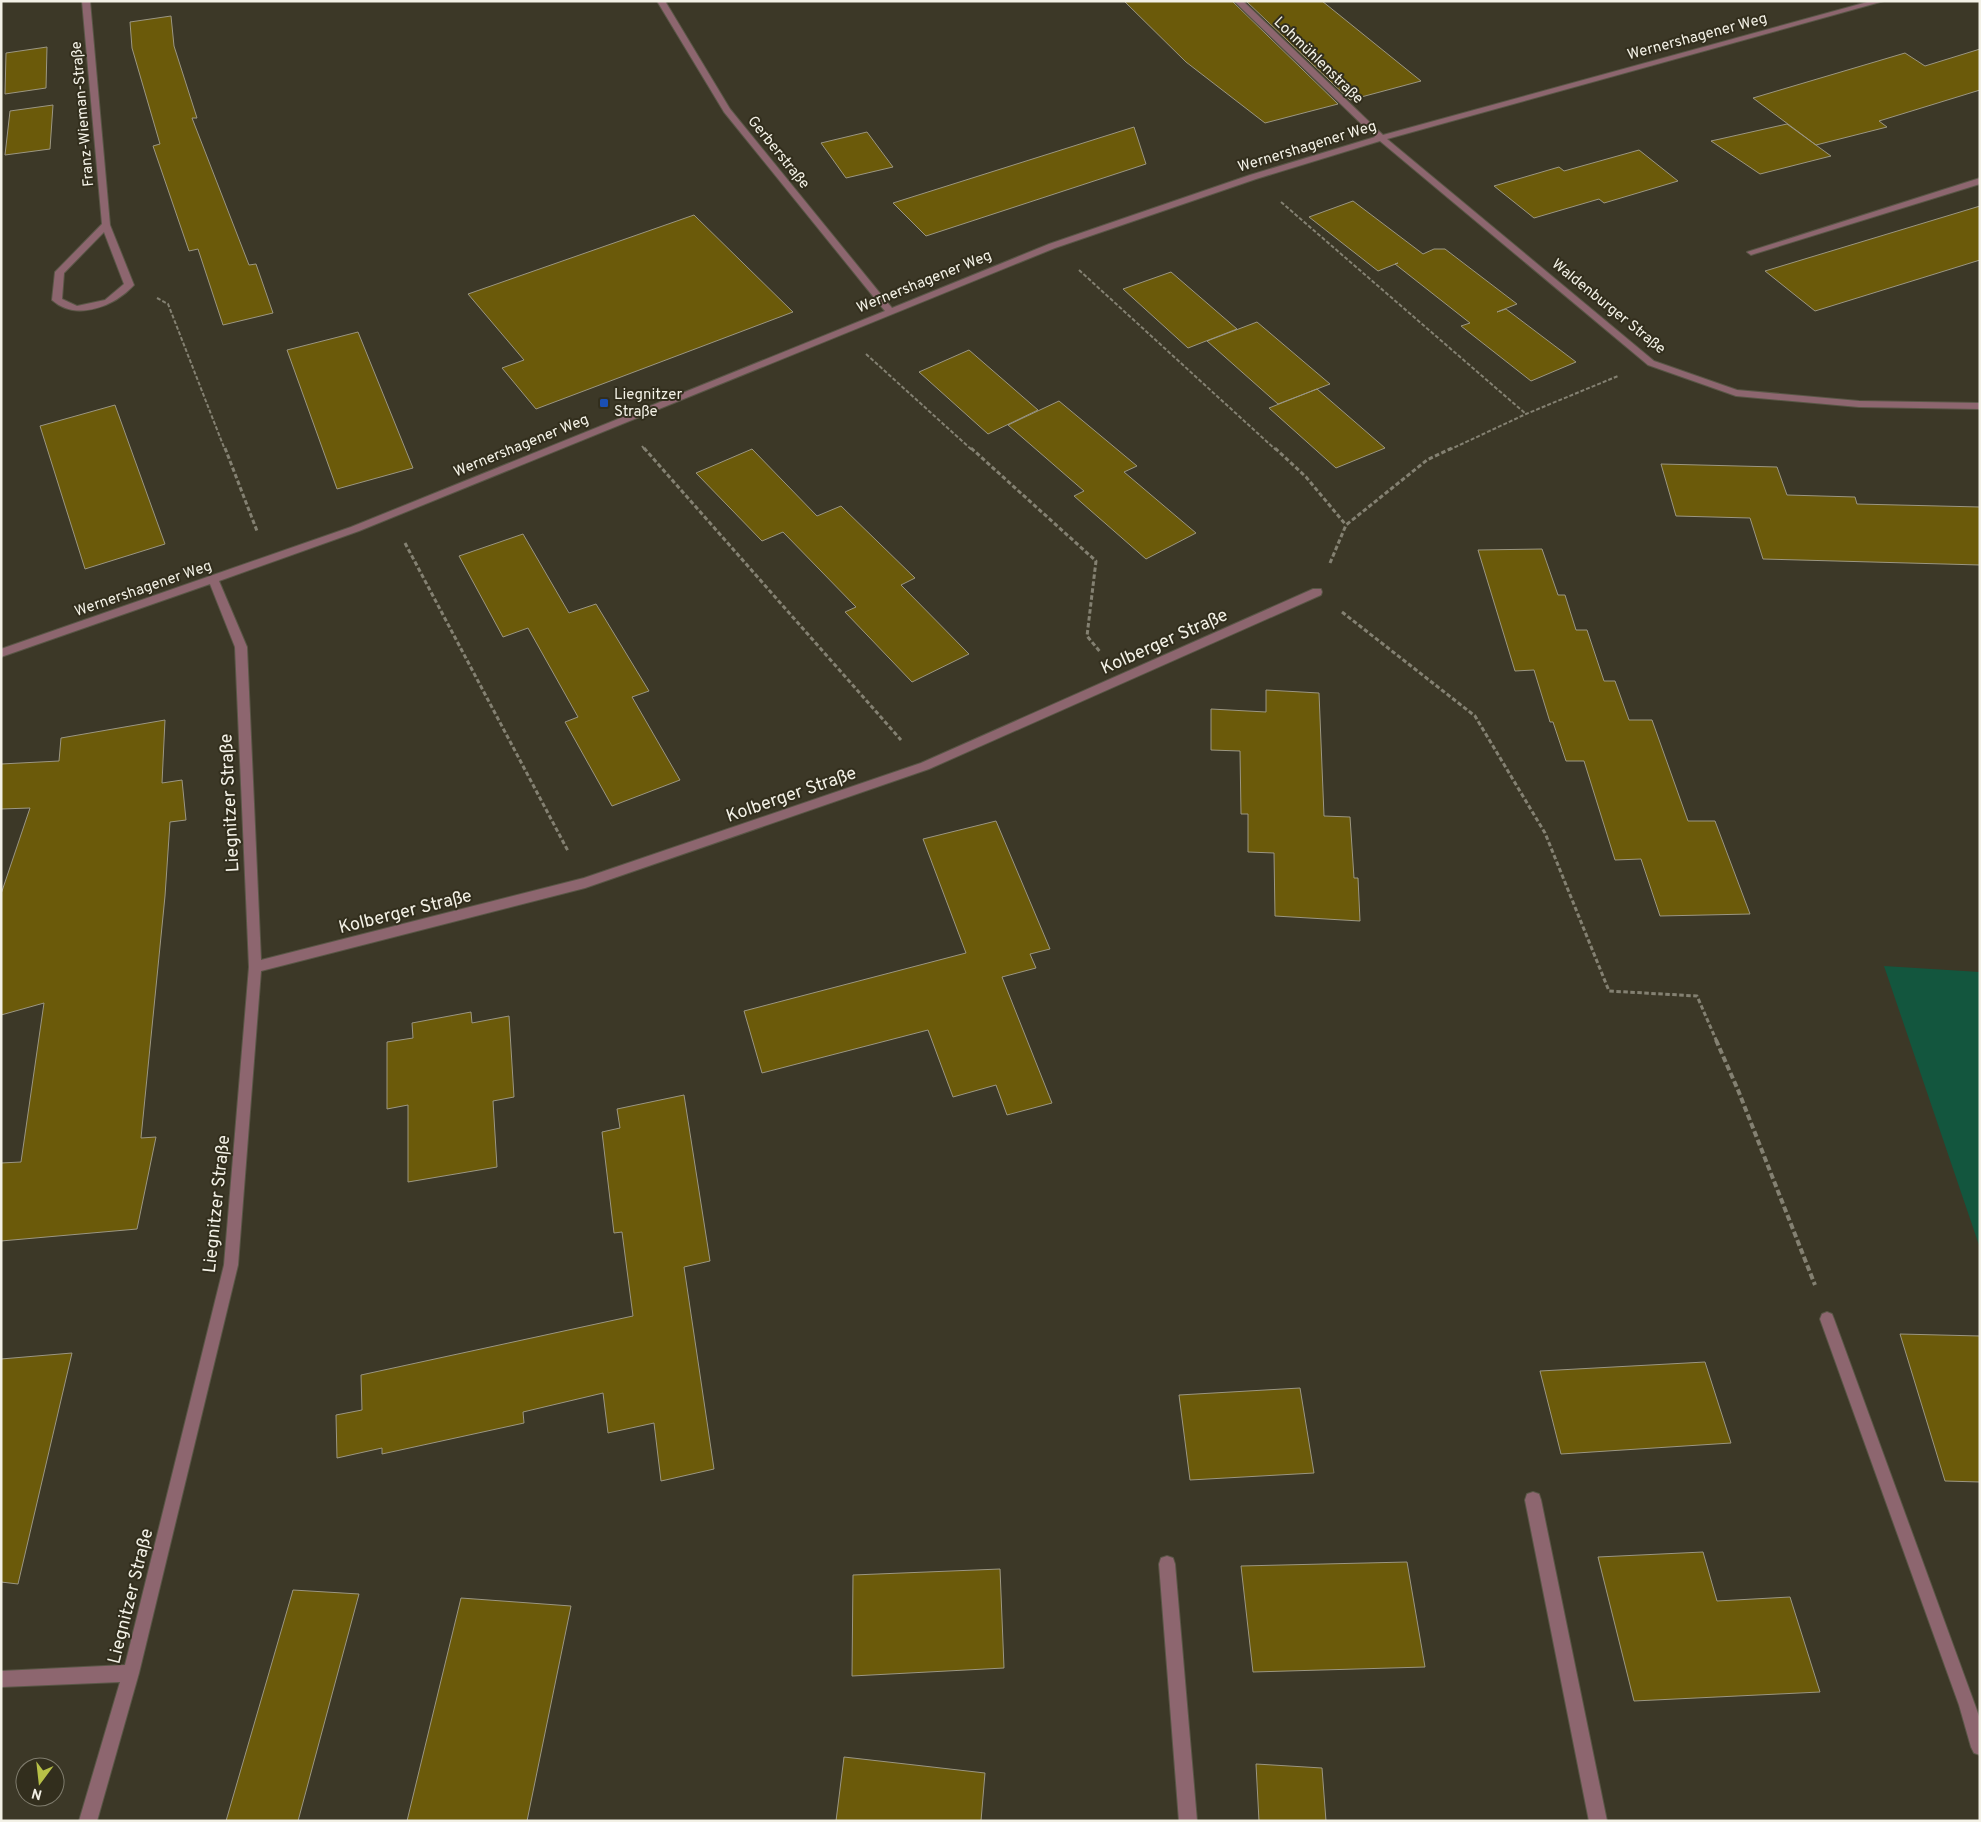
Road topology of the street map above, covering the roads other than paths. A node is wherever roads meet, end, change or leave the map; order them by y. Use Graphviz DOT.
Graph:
graph roads {
  1 [pos="86,1"];
  2 [pos="661,1"];
  3 [pos="1238,1"];
  4 [pos="1880,1"];
  5 [pos="1382,138"];
  6 [pos="1980,181"];
  7 [pos="106,225"];
  8 [pos="1751,252"];
  9 [pos="890,311"];
  10 [pos="1980,406"];
  11 [pos="213,579"];
  12 [pos="1317,592"];
  13 [pos="1,653"];
  14 [pos="255,968"];
  15 [pos="1827,1319"];
  16 [pos="1533,1500"];
  17 [pos="1167,1564"];
  18 [pos="131,1673"];
  19 [pos="1,1679"];
  20 [pos="1980,1747"];
  21 [pos="88,1821"];
  22 [pos="1188,1821"];
  23 [pos="1598,1821"];
  1 -- 7 [label="street, Franz-Wieman-Straße"];
  2 -- 9 [label="street, Gerberstraße"];
  3 -- 5 [label="street, Lohmühlenstraße"];
  4 -- 5 [label="street, Wernershagener Weg"];
  5 -- 9 [label="street, Wernershagener Weg"];
  5 -- 10 [label="street, Waldenburger Straße"];
  6 -- 8 [label="street"];
  7 -- 7 [label="street, Franz-Wieman-Straße"];
  9 -- 11 [label="street, Wernershagener Weg"];
  11 -- 13 [label="street, Wernershagener Weg"];
  11 -- 14 [label="street, Liegnitzer Straße"];
  12 -- 14 [label="street, Kolberger Straße"];
  14 -- 18 [label="street, Liegnitzer Straße"];
  15 -- 20 [label="street"];
  16 -- 23 [label="street"];
  17 -- 22 [label="street"];
  18 -- 19 [label="street"];
  18 -- 21 [label="street, Liegnitzer Straße"];
}
